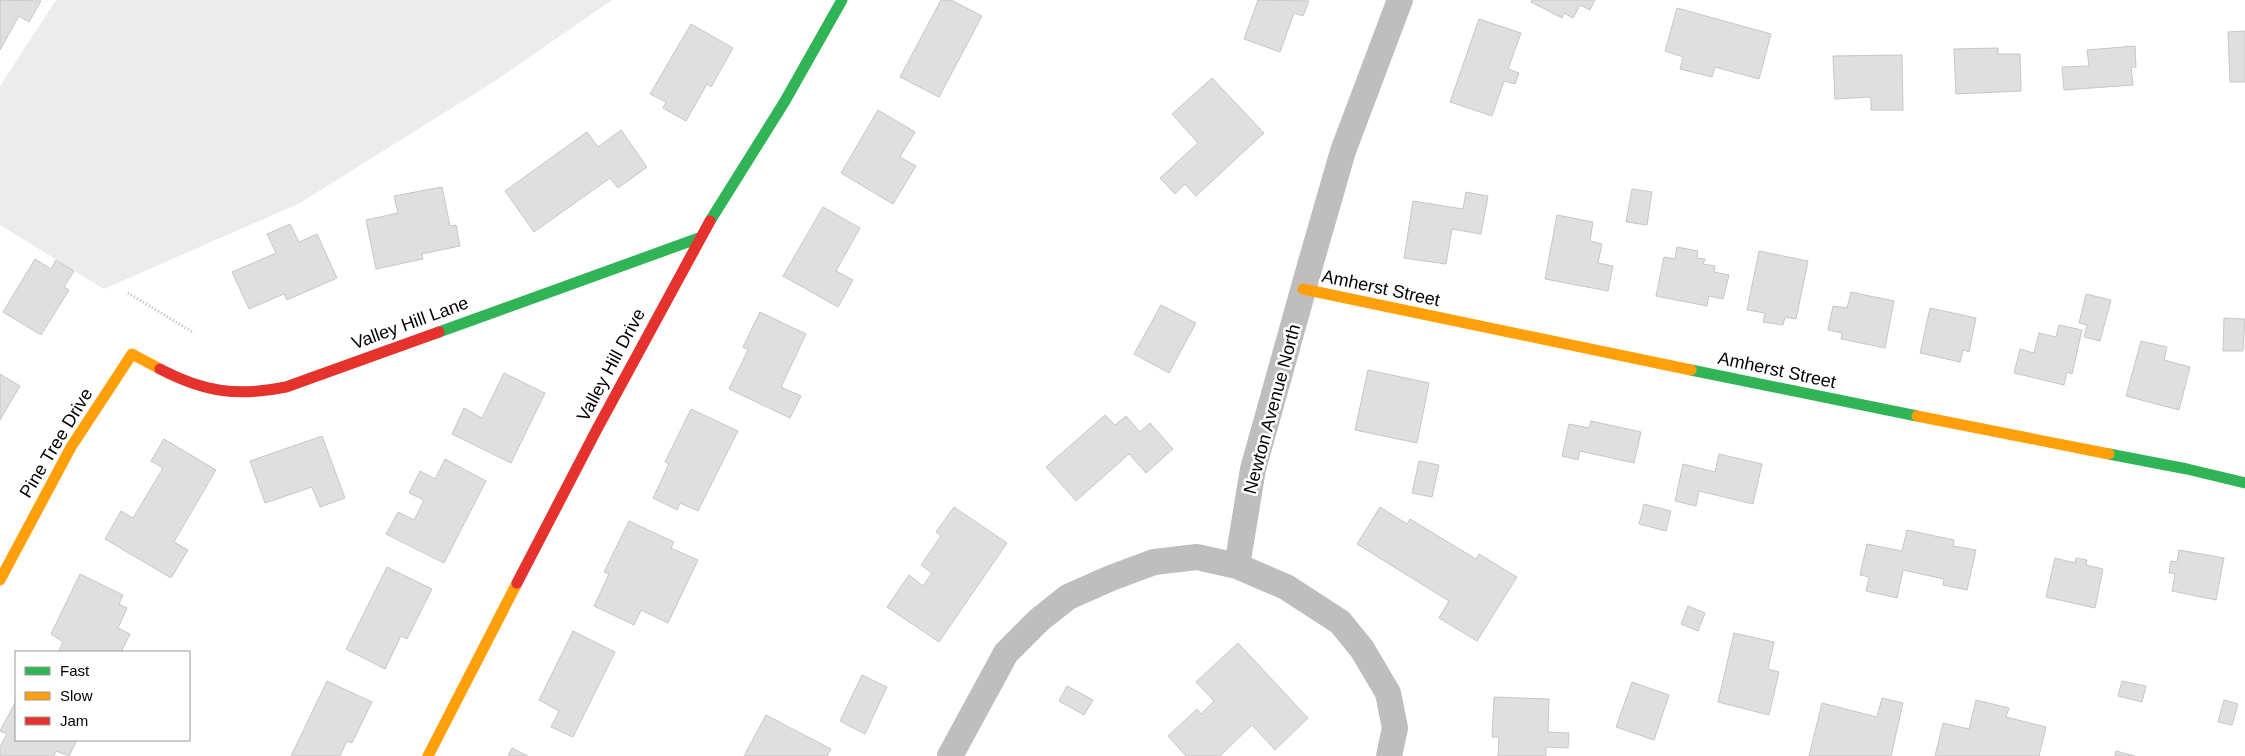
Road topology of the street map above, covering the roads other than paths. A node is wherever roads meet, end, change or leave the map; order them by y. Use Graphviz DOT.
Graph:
graph roads {
  1 [pos="842,0"];
  2 [pos="1400,0"];
  3 [pos="699,238"];
  4 [pos="1303,289"];
  5 [pos="132,354"];
  6 [pos="2245,484"];
  7 [pos="1237,566"];
  8 [pos="0,580"];
  9 [pos="428,756"];
  10 [pos="950,756"];
  11 [pos="1389,756"];
  1 -- 3 [label="street, Valley Hill Drive"];
  2 -- 4 [label="street, Newton Avenue North"];
  3 -- 5 [label="street, Valley Hill Lane"];
  3 -- 9 [label="street, Valley Hill Drive"];
  4 -- 6 [label="street, Amherst Street"];
  4 -- 7 [label="street, Newton Avenue North"];
  5 -- 8 [label="street, Pine Tree Drive"];
  7 -- 10 [label="street"];
  7 -- 11 [label="street"];
}
